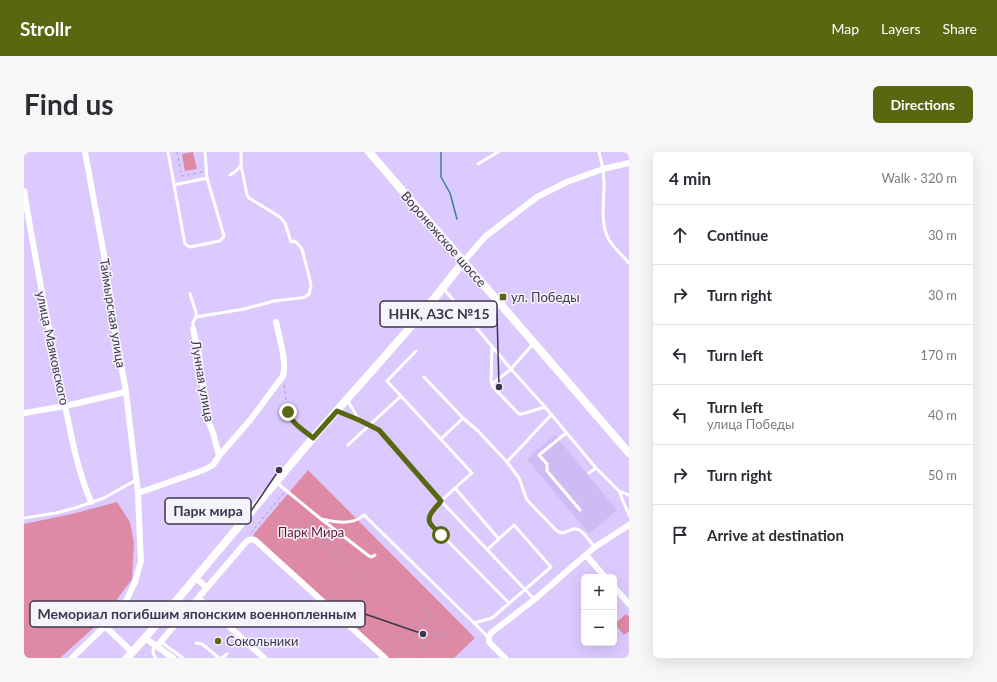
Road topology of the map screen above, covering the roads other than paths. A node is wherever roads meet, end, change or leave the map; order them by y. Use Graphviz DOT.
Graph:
graph roads {
  1 [pos="85,152"];
  2 [pos="168,152"];
  3 [pos="204,152"];
  4 [pos="241,152"];
  5 [pos="369,152"];
  6 [pos="498,152"];
  7 [pos="599,152"];
  8 [pos="629,163"];
  9 [pos="478,164"];
  10 [pos="241,165"];
  11 [pos="603,169"];
  12 [pos="230,175"];
  13 [pos="207,178"];
  14 [pos="174,185"];
  15 [pos="24,191"];
  16 [pos="463,262"];
  17 [pos="629,263"];
  18 [pos="443,288"];
  19 [pos="190,294"];
  20 [pos="196,317"];
  21 [pos="276,322"];
  22 [pos="193,330"];
  23 [pos="535,343"];
  24 [pos="492,347"];
  25 [pos="416,351"];
  26 [pos="511,369"];
  27 [pos="424,377"];
  28 [pos="492,384"];
  29 [pos="126,392"];
  30 [pos="401,396"];
  31 [pos="347,400"];
  32 [pos="65,406"];
  33 [pos="545,407"];
  34 [pos="337,411"];
  35 [pos="24,413"];
  36 [pos="551,415"];
  37 [pos="463,418"];
  38 [pos="359,420"];
  39 [pos="369,424"];
  40 [pos="566,433"];
  41 [pos="441,439"];
  42 [pos="348,445"];
  43 [pos="629,453"];
  44 [pos="219,456"];
  45 [pos="507,462"];
  46 [pos="596,468"];
  47 [pos="589,473"];
  48 [pos="136,477"];
  49 [pos="275,482"];
  50 [pos="456,488"];
  51 [pos="619,491"];
  52 [pos="138,493"];
  53 [pos="629,495"];
  54 [pos="441,501"];
  55 [pos="91,502"];
  56 [pos="580,510"];
  57 [pos="629,515"];
  58 [pos="24,518"];
  59 [pos="321,519"];
  60 [pos="629,525"];
  61 [pos="499,538"];
  62 [pos="595,547"];
  63 [pos="488,549"];
  64 [pos="375,555"];
  65 [pos="586,555"];
  66 [pos="602,574"];
  67 [pos="196,578"];
  68 [pos="207,588"];
  69 [pos="525,589"];
  70 [pos="617,590"];
  71 [pos="198,598"];
  72 [pos="534,599"];
  73 [pos="509,603"];
  74 [pos="629,604"];
  75 [pos="474,623"];
  76 [pos="105,626"];
  77 [pos="489,637"];
  78 [pos="145,638"];
  79 [pos="196,643"];
  80 [pos="157,644"];
  81 [pos="227,654"];
  82 [pos="130,655"];
  83 [pos="72,658"];
  84 [pos="156,658"];
  85 [pos="173,658"];
  86 [pos="183,658"];
  87 [pos="220,658"];
  88 [pos="264,658"];
  89 [pos="385,658"];
  90 [pos="505,658"];
  1 -- 29 [label="street, Таймырская улица"];
  2 -- 14 [label="lane"];
  3 -- 13 [label="lane"];
  4 -- 10 [label="lane"];
  5 -- 16 [label="street, Воронежское шоссе"];
  6 -- 9 [label="lane"];
  7 -- 11 [label="lane"];
  8 -- 11 [label="street"];
  10 -- 12 [label="lane"];
  10 -- 20 [label="lane"];
  11 -- 16 [label="street"];
  11 -- 17 [label="lane"];
  13 -- 14 [label="lane"];
  13 -- 14 [label="lane"];
  15 -- 32 [label="street, улица Маяковского"];
  16 -- 18 [label="street"];
  16 -- 23 [label="street, Воронежское шоссе"];
  18 -- 24 [label="lane"];
  18 -- 31 [label="street"];
  19 -- 20 [label="lane"];
  20 -- 22 [label="lane"];
  21 -- 44 [label="street"];
  22 -- 44 [label="street, Лунная улица"];
  23 -- 26 [label="lane"];
  23 -- 43 [label="street, Воронежское шоссе"];
  24 -- 26 [label="lane"];
  24 -- 28 [label="lane"];
  25 -- 30 [label="lane"];
  26 -- 28 [label="lane"];
  26 -- 33 [label="lane"];
  27 -- 37 [label="lane"];
  28 -- 33 [label="lane"];
  29 -- 32 [label="street"];
  29 -- 48 [label="street, Таймырская улица"];
  30 -- 39 [label="lane"];
  30 -- 41 [label="lane"];
  31 -- 34 [label="street"];
  31 -- 38 [label="lane"];
  32 -- 35 [label="street"];
  32 -- 55 [label="street, улица Маяковского"];
  33 -- 36 [label="lane"];
  34 -- 38 [label="lane"];
  34 -- 49 [label="street"];
  36 -- 40 [label="lane"];
  36 -- 45 [label="lane"];
  37 -- 41 [label="lane"];
  37 -- 45 [label="lane"];
  38 -- 39 [label="lane"];
  39 -- 42 [label="lane"];
  39 -- 54 [label="lane"];
  40 -- 46 [label="lane"];
  40 -- 56 [label="lane"];
  41 -- 50 [label="lane"];
  44 -- 52 [label="street"];
  45 -- 62 [label="lane"];
  46 -- 47 [label="lane"];
  46 -- 51 [label="lane"];
  48 -- 52 [label="street, Таймырская улица"];
  48 -- 55 [label="lane"];
  49 -- 59 [label="lane"];
  49 -- 67 [label="street"];
  50 -- 54 [label="lane"];
  50 -- 61 [label="lane"];
  51 -- 53 [label="lane"];
  51 -- 57 [label="lane"];
  52 -- 76 [label="street, Таймырская улица"];
  54 -- 63 [label="lane"];
  54 -- 73 [label="lane"];
  55 -- 58 [label="lane"];
  59 -- 64 [label="lane"];
  59 -- 75 [label="lane"];
  60 -- 62 [label="street"];
  61 -- 63 [label="lane"];
  61 -- 69 [label="lane"];
  62 -- 65 [label="street"];
  63 -- 69 [label="lane"];
  65 -- 66 [label="street"];
  65 -- 72 [label="street"];
  67 -- 68 [label="street"];
  67 -- 78 [label="street"];
  68 -- 71 [label="street"];
  68 -- 89 [label="street"];
  69 -- 72 [label="lane"];
  69 -- 73 [label="lane"];
  70 -- 74 [label="street"];
  71 -- 80 [label="street"];
  71 -- 88 [label="street"];
  72 -- 77 [label="street"];
  73 -- 75 [label="lane"];
  75 -- 77 [label="lane"];
  76 -- 82 [label="street"];
  76 -- 83 [label="street, Таймырская улица"];
  77 -- 90 [label="street"];
  78 -- 80 [label="street"];
  78 -- 82 [label="street"];
  79 -- 87 [label="lane"];
  80 -- 84 [label="lane"];
  80 -- 85 [label="street"];
  80 -- 86 [label="lane"];
  81 -- 87 [label="lane"];
}
